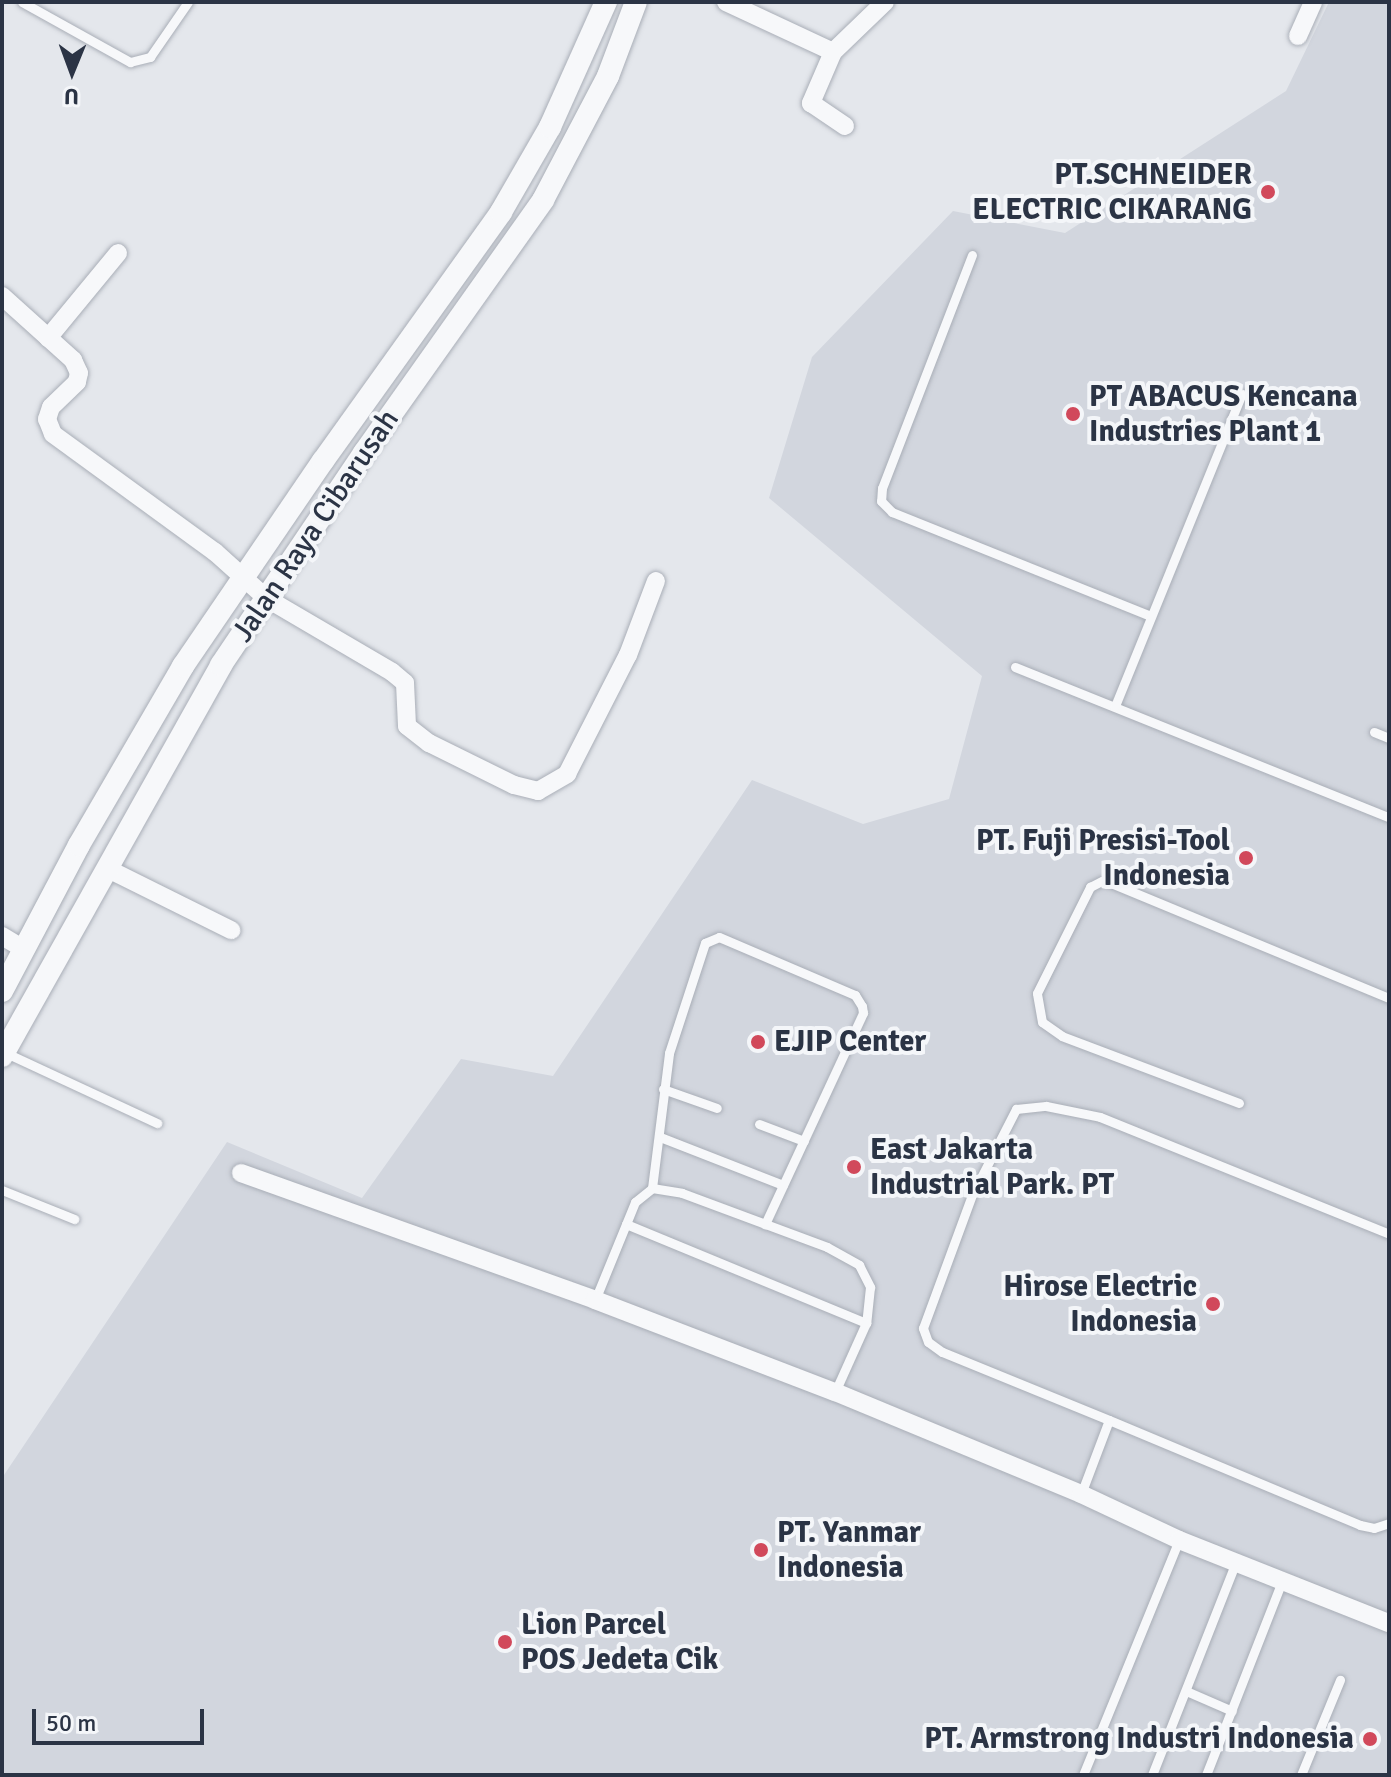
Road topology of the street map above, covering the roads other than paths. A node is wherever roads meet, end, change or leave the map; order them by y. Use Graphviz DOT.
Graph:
graph roads {
  1 [pos="22,2"];
  2 [pos="188,2"];
  3 [pos="606,2"];
  4 [pos="636,2"];
  5 [pos="726,2"];
  6 [pos="885,2"];
  7 [pos="1313,2"];
  8 [pos="1298,36"];
  9 [pos="833,52"];
  10 [pos="845,126"];
  11 [pos="118,253"];
  12 [pos="972,255"];
  13 [pos="2,296"];
  14 [pos="48,338"];
  15 [pos="1242,394"];
  16 [pos="244,576"];
  17 [pos="656,581"];
  18 [pos="266,598"];
  19 [pos="1151,616"];
  20 [pos="1015,667"];
  21 [pos="1115,706"];
  22 [pos="1374,732"];
  23 [pos="1389,738"];
  24 [pos="1389,817"];
  25 [pos="106,868"];
  26 [pos="231,930"];
  27 [pos="2,936"];
  28 [pos="25,950"];
  29 [pos="2,991"];
  30 [pos="1389,998"];
  31 [pos="3,1054"];
  32 [pos="663,1089"];
  33 [pos="1239,1103"];
  34 [pos="717,1108"];
  35 [pos="157,1123"];
  36 [pos="759,1124"];
  37 [pos="660,1137"];
  38 [pos="804,1141"];
  39 [pos="241,1173"];
  40 [pos="783,1185"];
  41 [pos="652,1188"];
  42 [pos="2,1190"];
  43 [pos="74,1219"];
  44 [pos="626,1224"];
  45 [pos="765,1224"];
  46 [pos="1389,1234"];
  47 [pos="595,1300"];
  48 [pos="866,1323"];
  49 [pos="835,1392"];
  50 [pos="1109,1420"];
  51 [pos="1081,1494"];
  52 [pos="1389,1523"];
  53 [pos="1179,1540"];
  54 [pos="1237,1560"];
  55 [pos="1283,1580"];
  56 [pos="1389,1623"];
  57 [pos="1340,1680"];
  58 [pos="1186,1691"];
  59 [pos="1232,1711"];
  60 [pos="1083,1775"];
  61 [pos="1152,1775"];
  62 [pos="1206,1775"];
  63 [pos="1301,1775"];
  1 -- 2 [label="lane"];
  3 -- 16 [label="street, Jalan Raya Cibarusah"];
  4 -- 18 [label="street, Jalan Raya Cibarusah"];
  5 -- 9 [label="street"];
  6 -- 9 [label="street"];
  7 -- 8 [label="street"];
  9 -- 10 [label="street"];
  11 -- 14 [label="street"];
  12 -- 19 [label="lane"];
  13 -- 14 [label="street"];
  14 -- 16 [label="street"];
  15 -- 19 [label="lane"];
  16 -- 18 [label="street"];
  16 -- 28 [label="street, Jalan Raya Cibarusah"];
  17 -- 18 [label="street"];
  18 -- 25 [label="street, Jalan Raya Cibarusah"];
  19 -- 21 [label="lane"];
  20 -- 21 [label="lane"];
  21 -- 24 [label="lane"];
  22 -- 23 [label="lane"];
  25 -- 26 [label="street"];
  25 -- 31 [label="street, Jalan Raya Cibarusah"];
  27 -- 28 [label="street"];
  28 -- 29 [label="street, Jalan Raya Cibarusah"];
  30 -- 33 [label="lane"];
  31 -- 35 [label="lane"];
  32 -- 34 [label="lane"];
  32 -- 37 [label="lane"];
  32 -- 38 [label="lane"];
  36 -- 38 [label="lane"];
  37 -- 40 [label="lane"];
  37 -- 41 [label="lane"];
  38 -- 40 [label="lane"];
  39 -- 47 [label="street"];
  40 -- 45 [label="lane"];
  41 -- 44 [label="lane"];
  41 -- 45 [label="lane"];
  42 -- 43 [label="lane"];
  44 -- 47 [label="lane"];
  44 -- 48 [label="lane"];
  45 -- 48 [label="lane"];
  46 -- 50 [label="lane"];
  47 -- 49 [label="street"];
  48 -- 49 [label="lane"];
  49 -- 51 [label="street"];
  50 -- 51 [label="lane"];
  50 -- 52 [label="lane"];
  51 -- 53 [label="street"];
  53 -- 54 [label="street"];
  53 -- 60 [label="lane"];
  54 -- 55 [label="street"];
  54 -- 58 [label="lane"];
  55 -- 56 [label="street"];
  55 -- 59 [label="lane"];
  57 -- 63 [label="lane"];
  58 -- 59 [label="lane"];
  58 -- 61 [label="lane"];
  59 -- 62 [label="lane"];
}
